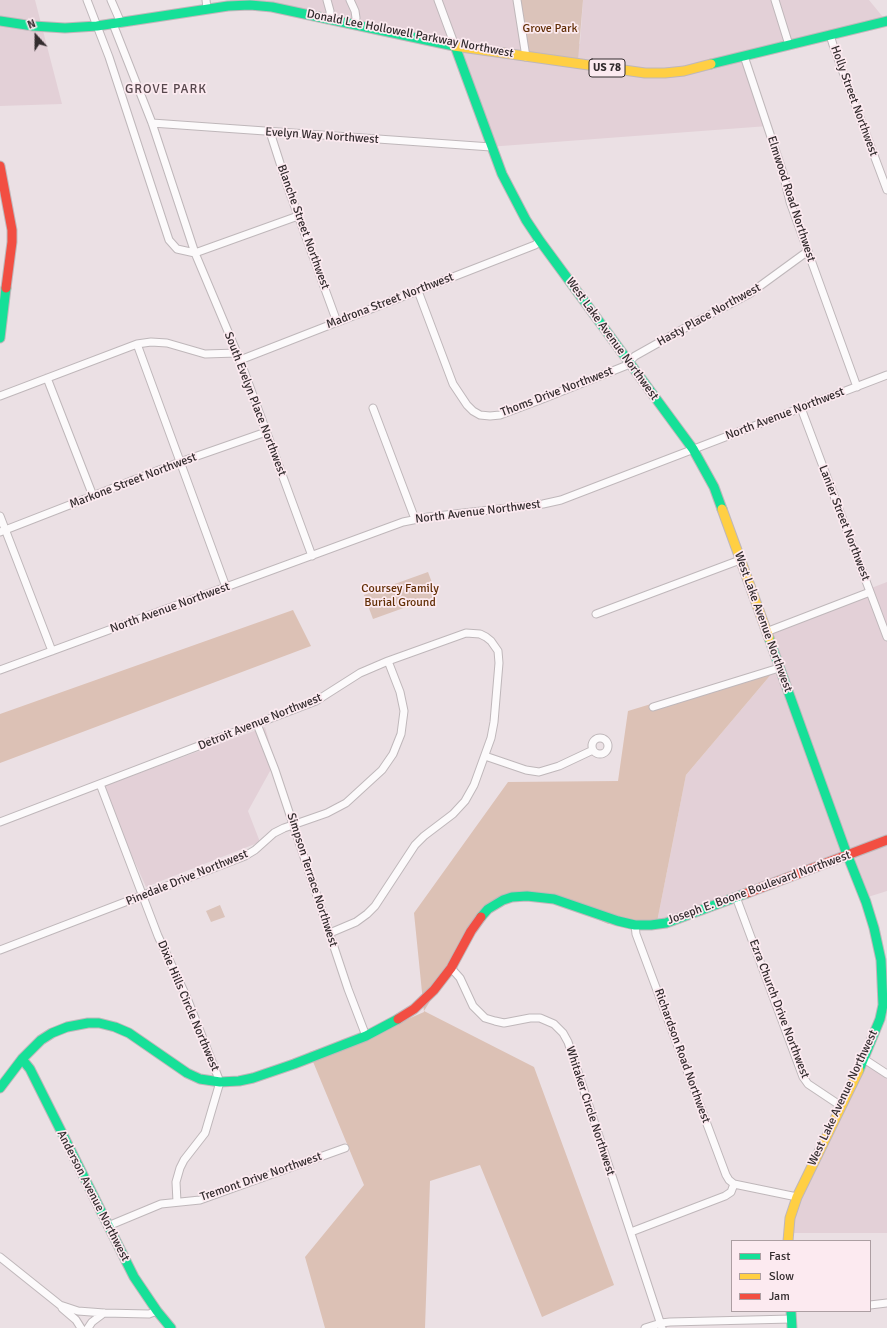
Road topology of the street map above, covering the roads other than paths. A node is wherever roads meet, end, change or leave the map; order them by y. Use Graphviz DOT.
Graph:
graph roads {
  1 [pos="87,0"];
  2 [pos="111,0"];
  3 [pos="327,0"];
  4 [pos="350,0"];
  5 [pos="438,0"];
  6 [pos="517,0"];
  7 [pos="775,0"];
  8 [pos="228,3"];
  9 [pos="206,4"];
  10 [pos="330,19"];
  11 [pos="887,21"];
  12 [pos="0,22"];
  13 [pos="117,24"];
  14 [pos="355,24"];
  15 [pos="97,26"];
  16 [pos="830,35"];
  17 [pos="790,45"];
  18 [pos="455,46"];
  19 [pos="744,56"];
  20 [pos="526,57"];
  21 [pos="152,123"];
  22 [pos="270,132"];
  23 [pos="492,147"];
  24 [pos="0,166"];
  25 [pos="887,190"];
  26 [pos="298,216"];
  27 [pos="540,241"];
  28 [pos="808,252"];
  29 [pos="195,253"];
  30 [pos="418,290"];
  31 [pos="3,300"];
  32 [pos="337,322"];
  33 [pos="0,338"];
  34 [pos="136,344"];
  35 [pos="238,357"];
  36 [pos="629,362"];
  37 [pos="887,376"];
  38 [pos="47,378"];
  39 [pos="857,387"];
  40 [pos="0,396"];
  41 [pos="373,408"];
  42 [pos="801,408"];
  43 [pos="266,432"];
  44 [pos="693,449"];
  45 [pos="180,462"];
  46 [pos="93,496"];
  47 [pos="0,516"];
  48 [pos="415,519"];
  49 [pos="3,530"];
  50 [pos="312,556"];
  51 [pos="740,560"];
  52 [pos="226,587"];
  53 [pos="870,592"];
  54 [pos="596,614"];
  55 [pos="766,632"];
  56 [pos="887,637"];
  57 [pos="52,651"];
  58 [pos="388,661"];
  59 [pos="780,668"];
  60 [pos="0,670"];
  61 [pos="653,707"];
  62 [pos="257,724"];
  63 [pos="593,750"];
  64 [pos="485,756"];
  65 [pos="100,784"];
  66 [pos="0,822"];
  67 [pos="293,824"];
  68 [pos="887,840"];
  69 [pos="847,855"];
  70 [pos="142,896"];
  71 [pos="736,897"];
  72 [pos="635,925"];
  73 [pos="330,933"];
  74 [pos="0,950"];
  75 [pos="451,968"];
  76 [pos="885,991"];
  77 [pos="366,1036"];
  78 [pos="22,1059"];
  79 [pos="864,1059"];
  80 [pos="887,1074"];
  81 [pos="220,1082"];
  82 [pos="0,1087"];
  83 [pos="841,1106"];
  84 [pos="345,1148"];
  85 [pos="734,1184"];
  86 [pos="797,1197"];
  87 [pos="177,1202"];
  88 [pos="108,1226"];
  89 [pos="631,1232"];
  90 [pos="788,1240"];
  91 [pos="0,1256"];
  92 [pos="887,1304"];
  93 [pos="60,1305"];
  94 [pos="871,1305"];
  95 [pos="157,1311"];
  96 [pos="104,1313"];
  97 [pos="791,1319"];
  98 [pos="661,1326"];
  99 [pos="81,1328"];
  100 [pos="88,1328"];
  101 [pos="172,1328"];
  102 [pos="645,1328"];
  1 -- 15 [label="street"];
  2 -- 13 [label="street, South Evelyn Place Northwest"];
  3 -- 10 [label="street"];
  4 -- 14 [label="street"];
  5 -- 18 [label="street"];
  6 -- 20 [label="street"];
  7 -- 17 [label="street"];
  8 -- 9 [label="main road, Donald Lee Hollowell Parkway Northwest / US 78"];
  8 -- 10 [label="main road, Donald Lee Hollowell Parkway Northwest / US 78"];
  9 -- 13 [label="main road, Donald Lee Hollowell Parkway Northwest / US 78"];
  10 -- 14 [label="main road, Donald Lee Hollowell Parkway Northwest / US 78"];
  11 -- 16 [label="main road, Donald Lee Hollowell Parkway Northwest / US 78"];
  12 -- 15 [label="main road, Donald Lee Hollowell Parkway Northwest / US 78"];
  13 -- 15 [label="main road, Donald Lee Hollowell Parkway Northwest / US 78"];
  13 -- 21 [label="street, South Evelyn Place Northwest"];
  14 -- 18 [label="main road, Donald Lee Hollowell Parkway Northwest / US 78"];
  15 -- 29 [label="street"];
  16 -- 17 [label="main road, Donald Lee Hollowell Parkway Northwest / US 78"];
  16 -- 25 [label="street, Holly Street Northwest"];
  17 -- 19 [label="main road, Donald Lee Hollowell Parkway Northwest / US 78"];
  18 -- 20 [label="main road, Donald Lee Hollowell Parkway Northwest / US 78"];
  18 -- 23 [label="main road, West Lake Avenue Northwest"];
  19 -- 20 [label="main road, Donald Lee Hollowell Parkway Northwest / US 78"];
  19 -- 28 [label="street, Elmwood Road Northwest"];
  21 -- 22 [label="street, Evelyn Way Northwest"];
  21 -- 29 [label="street, South Evelyn Place Northwest"];
  22 -- 23 [label="street, Evelyn Way Northwest"];
  22 -- 26 [label="street, Blanche Street Northwest"];
  23 -- 27 [label="main road, West Lake Avenue Northwest"];
  24 -- 31 [label="main road"];
  26 -- 29 [label="street"];
  26 -- 32 [label="street, Blanche Street Northwest"];
  27 -- 30 [label="street, Madrona Street Northwest"];
  27 -- 36 [label="main road, West Lake Avenue Northwest"];
  28 -- 36 [label="street, Hasty Place Northwest"];
  28 -- 39 [label="street, Elmwood Road Northwest"];
  29 -- 35 [label="street, South Evelyn Place Northwest"];
  30 -- 32 [label="street, Madrona Street Northwest"];
  30 -- 36 [label="street, Thoms Drive Northwest"];
  31 -- 33 [label="main road"];
  32 -- 35 [label="street, Madrona Street Northwest"];
  34 -- 35 [label="street, Madrona Street Northwest"];
  34 -- 38 [label="street, Madrona Street Northwest"];
  34 -- 45 [label="street"];
  35 -- 43 [label="street, South Evelyn Place Northwest"];
  36 -- 44 [label="main road, West Lake Avenue Northwest"];
  37 -- 39 [label="street, North Avenue Northwest"];
  38 -- 40 [label="street, Madrona Street Northwest"];
  38 -- 46 [label="street"];
  39 -- 42 [label="street, North Avenue Northwest"];
  41 -- 48 [label="street"];
  42 -- 44 [label="street, North Avenue Northwest"];
  42 -- 53 [label="street, Lanier Street Northwest"];
  43 -- 45 [label="street, Markone Street Northwest"];
  43 -- 50 [label="street, South Evelyn Place Northwest"];
  44 -- 48 [label="street, North Avenue Northwest"];
  44 -- 51 [label="main road, West Lake Avenue Northwest"];
  45 -- 46 [label="street, Markone Street Northwest"];
  45 -- 52 [label="street"];
  46 -- 49 [label="street, Markone Street Northwest"];
  47 -- 49 [label="street"];
  48 -- 50 [label="street, North Avenue Northwest"];
  49 -- 57 [label="street"];
  50 -- 52 [label="street, North Avenue Northwest"];
  51 -- 54 [label="street"];
  51 -- 55 [label="main road, West Lake Avenue Northwest"];
  52 -- 57 [label="street, North Avenue Northwest"];
  53 -- 55 [label="street"];
  53 -- 56 [label="street, Lanier Street Northwest"];
  55 -- 59 [label="main road, West Lake Avenue Northwest"];
  57 -- 60 [label="street, North Avenue Northwest"];
  58 -- 62 [label="street, Detroit Avenue Northwest"];
  58 -- 64 [label="street, Detroit Avenue Northwest"];
  58 -- 67 [label="street, Pinedale Drive Northwest"];
  59 -- 61 [label="street"];
  59 -- 69 [label="main road, West Lake Avenue Northwest"];
  62 -- 65 [label="street, Detroit Avenue Northwest"];
  62 -- 67 [label="street, Simpson Terrace Northwest"];
  63 -- 64 [label="street"];
  64 -- 73 [label="street, Detroit Avenue Northwest"];
  65 -- 66 [label="street, Detroit Avenue Northwest"];
  65 -- 70 [label="street, Dixie Hills Circle Northwest"];
  67 -- 70 [label="street, Pinedale Drive Northwest"];
  67 -- 73 [label="street, Simpson Terrace Northwest"];
  68 -- 69 [label="main road, Joseph E. Boone Boulevard Northwest"];
  69 -- 71 [label="main road, Joseph E. Boone Boulevard Northwest"];
  69 -- 76 [label="main road, West Lake Avenue Northwest"];
  70 -- 74 [label="street, Pinedale Drive Northwest"];
  70 -- 81 [label="street, Dixie Hills Circle Northwest"];
  71 -- 72 [label="main road, Joseph E. Boone Boulevard Northwest"];
  71 -- 83 [label="street, Ezra Church Drive Northwest"];
  72 -- 75 [label="main road, Joseph E. Boone Boulevard Northwest"];
  72 -- 85 [label="street, Richardson Road Northwest"];
  73 -- 77 [label="street, Simpson Terrace Northwest"];
  75 -- 77 [label="main road, Joseph E. Boone Boulevard Northwest"];
  75 -- 89 [label="street, Whitaker Circle Northwest"];
  76 -- 79 [label="main road, West Lake Avenue Northwest"];
  77 -- 81 [label="main road, Joseph E. Boone Boulevard Northwest"];
  78 -- 81 [label="main road, Joseph E. Boone Boulevard Northwest"];
  78 -- 82 [label="main road, Joseph E. Boone Boulevard Northwest"];
  78 -- 88 [label="main road, Anderson Avenue Northwest"];
  79 -- 80 [label="street"];
  79 -- 83 [label="main road, West Lake Avenue Northwest"];
  81 -- 87 [label="street, Dixie Hills Circle Northwest"];
  83 -- 86 [label="main road, West Lake Avenue Northwest"];
  84 -- 87 [label="street, Tremont Drive Northwest"];
  85 -- 86 [label="street"];
  85 -- 89 [label="street"];
  86 -- 90 [label="main road, West Lake Avenue Northwest"];
  87 -- 88 [label="street"];
  88 -- 95 [label="main road, Anderson Avenue Northwest"];
  89 -- 98 [label="street, Whitaker Circle Northwest"];
  91 -- 93 [label="street"];
  92 -- 94 [label="street"];
  93 -- 96 [label="street"];
  93 -- 99 [label="street"];
  95 -- 96 [label="street"];
  95 -- 101 [label="main road, Anderson Avenue Northwest"];
  96 -- 100 [label="street"];
  97 -- 98 [label="street"];
  98 -- 102 [label="street"];
}
